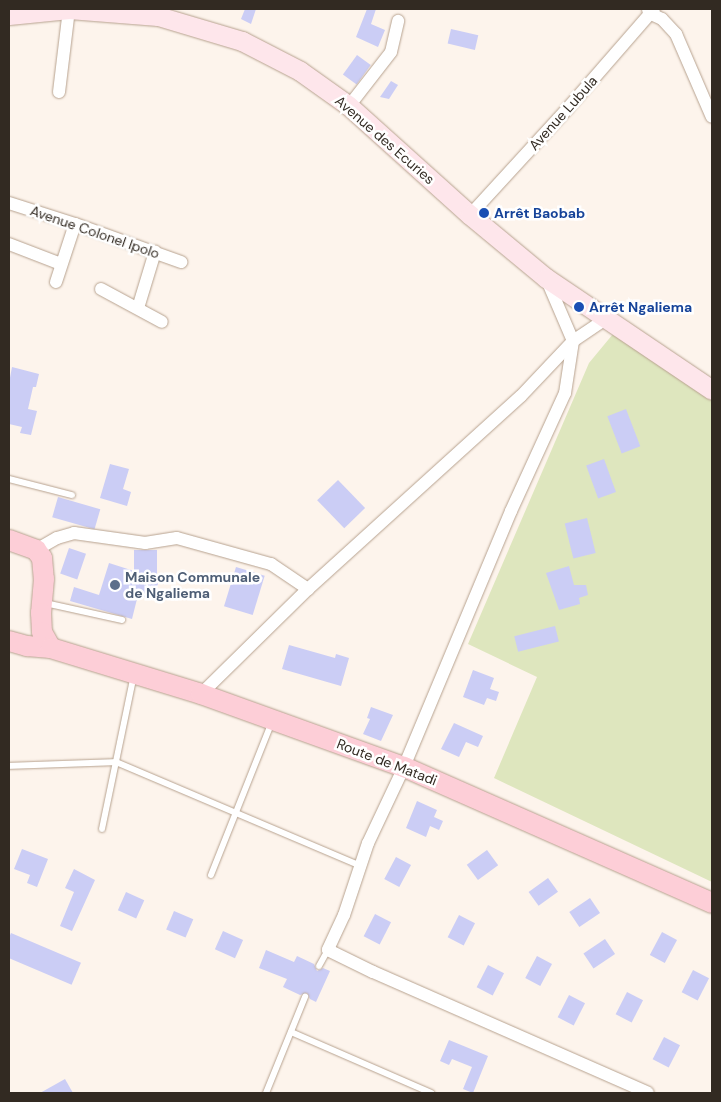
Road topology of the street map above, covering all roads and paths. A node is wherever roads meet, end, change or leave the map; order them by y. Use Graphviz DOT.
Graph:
graph roads {
  1 [pos="69,9"];
  2 [pos="650,10"];
  3 [pos="9,15"];
  4 [pos="398,21"];
  5 [pos="60,92"];
  6 [pos="349,106"];
  7 [pos="712,117"];
  8 [pos="9,204"];
  9 [pos="470,215"];
  10 [pos="76,224"];
  11 [pos="9,244"];
  12 [pos="155,252"];
  13 [pos="181,262"];
  14 [pos="61,264"];
  15 [pos="546,278"];
  16 [pos="56,282"];
  17 [pos="101,290"];
  18 [pos="138,308"];
  19 [pos="606,319"];
  20 [pos="162,322"];
  21 [pos="573,342"];
  22 [pos="712,390"];
  23 [pos="9,479"];
  24 [pos="72,495"];
  25 [pos="9,540"];
  26 [pos="36,550"];
  27 [pos="308,589"];
  28 [pos="42,602"];
  29 [pos="122,620"];
  30 [pos="9,640"];
  31 [pos="52,648"];
  32 [pos="134,674"];
  33 [pos="201,694"];
  34 [pos="273,718"];
  35 [pos="116,762"];
  36 [pos="9,766"];
  37 [pos="404,766"];
  38 [pos="235,813"];
  39 [pos="102,828"];
  40 [pos="361,866"];
  41 [pos="211,875"];
  42 [pos="712,903"];
  43 [pos="328,950"];
  44 [pos="319,966"];
  45 [pos="305,997"];
  46 [pos="291,1032"];
  47 [pos="266,1093"];
  48 [pos="431,1093"];
  49 [pos="648,1093"];
  1 -- 3 [label="street, Avenue des Ecuries"];
  1 -- 5 [label="street"];
  1 -- 6 [label="street, Avenue des Ecuries"];
  2 -- 7 [label="street"];
  2 -- 9 [label="street, Avenue Lubula"];
  4 -- 6 [label="street"];
  6 -- 9 [label="street, Avenue des Ecuries"];
  8 -- 10 [label="street, Avenue Colonel Ipolo"];
  9 -- 15 [label="street, Avenue des Ecuries"];
  10 -- 12 [label="street, Avenue Colonel Ipolo"];
  10 -- 14 [label="street"];
  11 -- 14 [label="street"];
  12 -- 13 [label="street, Avenue Colonel Ipolo"];
  12 -- 18 [label="street"];
  14 -- 16 [label="street"];
  15 -- 19 [label="street, Avenue des Ecuries"];
  15 -- 21 [label="street"];
  17 -- 18 [label="street"];
  18 -- 20 [label="street"];
  19 -- 21 [label="street"];
  19 -- 22 [label="street, Avenue des Ecuries"];
  21 -- 27 [label="street"];
  21 -- 37 [label="street"];
  23 -- 24 [label="lane"];
  25 -- 26 [label="main road"];
  26 -- 27 [label="street"];
  26 -- 28 [label="main road"];
  27 -- 33 [label="street"];
  28 -- 29 [label="lane"];
  28 -- 31 [label="main road"];
  30 -- 31 [label="main road, Route de Matadi"];
  31 -- 32 [label="main road, Route de Matadi"];
  32 -- 33 [label="main road, Route de Matadi"];
  32 -- 35 [label="lane"];
  33 -- 34 [label="main road, Route de Matadi"];
  34 -- 37 [label="main road, Route de Matadi"];
  34 -- 38 [label="lane"];
  35 -- 36 [label="lane"];
  35 -- 38 [label="lane"];
  35 -- 39 [label="lane"];
  37 -- 40 [label="street"];
  37 -- 42 [label="main road, Route de Matadi"];
  38 -- 40 [label="lane"];
  38 -- 41 [label="lane"];
  40 -- 43 [label="street"];
  43 -- 44 [label="lane"];
  43 -- 49 [label="street"];
  45 -- 46 [label="lane"];
  46 -- 47 [label="lane"];
  46 -- 48 [label="lane"];
}
